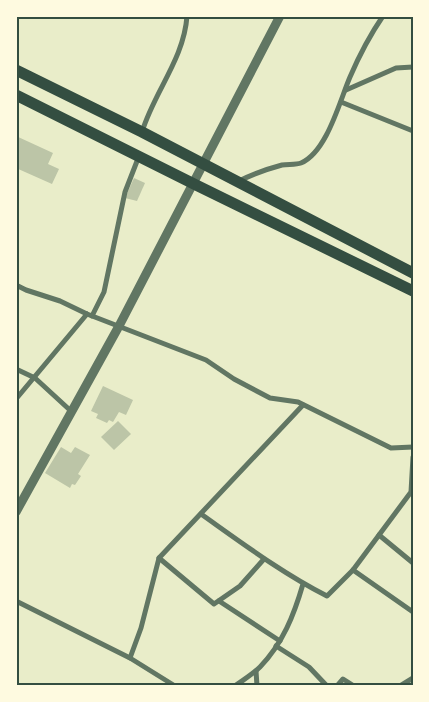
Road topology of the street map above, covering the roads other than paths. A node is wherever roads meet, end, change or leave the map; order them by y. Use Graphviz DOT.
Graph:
graph roads {
  1 [pos="187,16"];
  2 [pos="280,16"];
  3 [pos="383,16"];
  4 [pos="413,67"];
  5 [pos="16,70"];
  6 [pos="346,90"];
  7 [pos="16,94"];
  8 [pos="341,102"];
  9 [pos="413,131"];
  10 [pos="142,132"];
  11 [pos="139,156"];
  12 [pos="204,165"];
  13 [pos="236,182"];
  14 [pos="194,184"];
  15 [pos="413,273"];
  16 [pos="16,285"];
  17 [pos="413,291"];
  18 [pos="90,315"];
  19 [pos="119,326"];
  20 [pos="16,369"];
  21 [pos="35,378"];
  22 [pos="16,399"];
  23 [pos="302,405"];
  24 [pos="72,412"];
  25 [pos="413,447"];
  26 [pos="413,457"];
  27 [pos="412,492"];
  28 [pos="16,512"];
  29 [pos="200,514"];
  30 [pos="379,535"];
  31 [pos="159,558"];
  32 [pos="264,559"];
  33 [pos="413,563"];
  34 [pos="353,570"];
  35 [pos="303,584"];
  36 [pos="16,601"];
  37 [pos="218,601"];
  38 [pos="413,612"];
  39 [pos="280,641"];
  40 [pos="276,646"];
  41 [pos="130,658"];
  42 [pos="256,671"];
  43 [pos="413,678"];
  44 [pos="175,686"];
  45 [pos="235,686"];
  46 [pos="257,686"];
  47 [pos="327,686"];
  48 [pos="337,686"];
  49 [pos="354,686"];
  50 [pos="400,686"];
  1 -- 10 [label="street"];
  2 -- 12 [label="street"];
  3 -- 6 [label="street"];
  4 -- 6 [label="street"];
  5 -- 10 [label="main road"];
  6 -- 8 [label="street"];
  7 -- 11 [label="main road"];
  8 -- 9 [label="street"];
  8 -- 13 [label="street"];
  10 -- 12 [label="main road"];
  11 -- 14 [label="main road"];
  11 -- 18 [label="street"];
  12 -- 13 [label="main road"];
  12 -- 14 [label="street"];
  13 -- 15 [label="main road"];
  14 -- 17 [label="main road"];
  14 -- 19 [label="street"];
  16 -- 18 [label="street"];
  18 -- 19 [label="street"];
  18 -- 21 [label="street"];
  19 -- 23 [label="street"];
  19 -- 24 [label="street"];
  20 -- 21 [label="street"];
  21 -- 22 [label="street"];
  21 -- 24 [label="street"];
  23 -- 25 [label="street"];
  23 -- 29 [label="street"];
  24 -- 28 [label="street"];
  26 -- 27 [label="street"];
  27 -- 30 [label="street"];
  29 -- 31 [label="street"];
  29 -- 32 [label="street"];
  30 -- 33 [label="street"];
  30 -- 34 [label="street"];
  31 -- 37 [label="street"];
  31 -- 41 [label="street"];
  32 -- 35 [label="street"];
  32 -- 37 [label="street"];
  34 -- 35 [label="street"];
  34 -- 38 [label="street"];
  35 -- 39 [label="street"];
  36 -- 41 [label="street"];
  37 -- 39 [label="street"];
  39 -- 40 [label="street"];
  40 -- 42 [label="street"];
  40 -- 47 [label="street"];
  41 -- 44 [label="street"];
  42 -- 45 [label="street"];
  42 -- 46 [label="street"];
  43 -- 50 [label="street"];
  48 -- 49 [label="street"];
}
